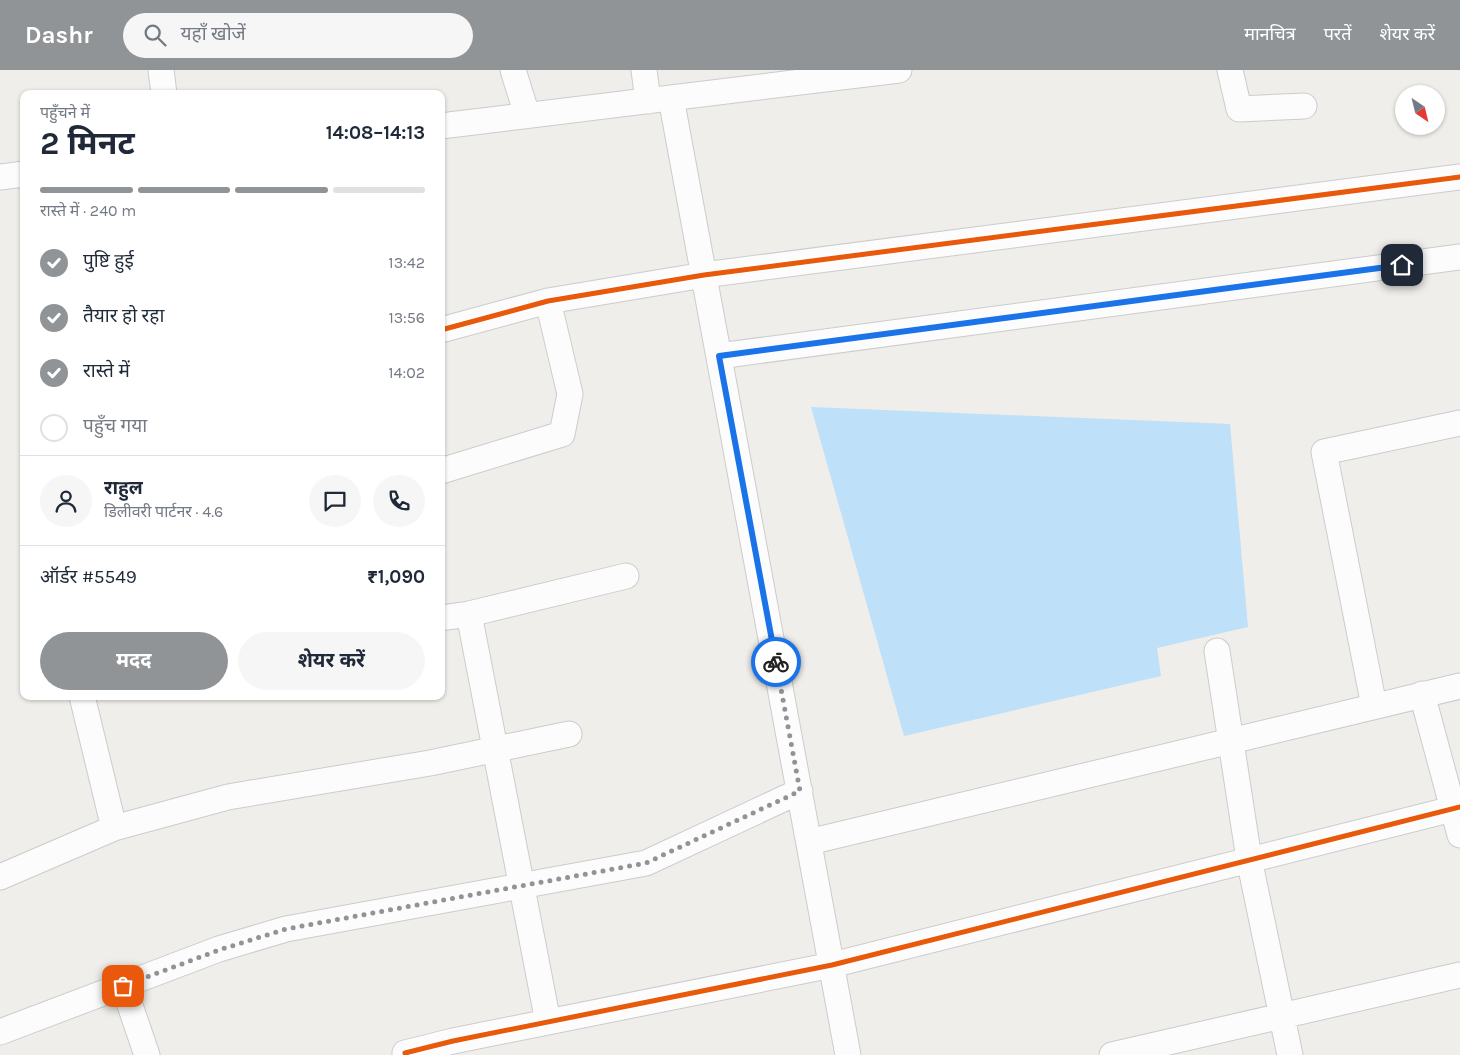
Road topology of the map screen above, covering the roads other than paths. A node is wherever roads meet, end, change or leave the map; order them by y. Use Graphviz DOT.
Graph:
graph roads {
  1 [pos="161,70"];
  2 [pos="513,70"];
  3 [pos="644,70"];
  4 [pos="898,70"];
  5 [pos="1230,70"];
  6 [pos="164,90"];
  7 [pos="659,99"];
  8 [pos="1304,106"];
  9 [pos="527,115"];
  10 [pos="445,125"];
  11 [pos="20,174"];
  12 [pos="0,177"];
  13 [pos="1460,177"];
  14 [pos="1460,258"];
  15 [pos="704,276"];
  16 [pos="548,301"];
  17 [pos="445,329"];
  18 [pos="719,356"];
  19 [pos="1460,423"];
  20 [pos="445,470"];
  21 [pos="626,576"];
  22 [pos="469,614"];
  23 [pos="445,617"];
  24 [pos="1216,651"];
  25 [pos="1460,686"];
  26 [pos="1422,694"];
  27 [pos="83,700"];
  28 [pos="1374,706"];
  29 [pos="569,734"];
  30 [pos="1230,739"];
  31 [pos="495,751"];
  32 [pos="800,791"];
  33 [pos="1456,808"];
  34 [pos="114,828"];
  35 [pos="1460,835"];
  36 [pos="809,842"];
  37 [pos="1249,858"];
  38 [pos="0,876"];
  39 [pos="521,887"];
  40 [pos="832,964"];
  41 [pos="1460,975"];
  42 [pos="123,986"];
  43 [pos="1281,1016"];
  44 [pos="548,1022"];
  45 [pos="0,1032"];
  46 [pos="404,1054"];
  47 [pos="147,1055"];
  48 [pos="848,1055"];
  49 [pos="1112,1055"];
  50 [pos="1290,1055"];
  1 -- 6 [label="street"];
  2 -- 9 [label="street"];
  3 -- 7 [label="street"];
  4 -- 7 [label="street"];
  5 -- 8 [label="street"];
  7 -- 9 [label="street"];
  7 -- 15 [label="street"];
  9 -- 10 [label="street"];
  11 -- 12 [label="street"];
  13 -- 15 [label="street"];
  14 -- 18 [label="street"];
  15 -- 16 [label="street"];
  15 -- 18 [label="street"];
  16 -- 17 [label="street"];
  16 -- 20 [label="street"];
  18 -- 32 [label="street"];
  19 -- 28 [label="street"];
  21 -- 22 [label="street"];
  22 -- 23 [label="street"];
  22 -- 31 [label="street"];
  24 -- 30 [label="street"];
  25 -- 26 [label="street"];
  26 -- 28 [label="street"];
  26 -- 33 [label="street"];
  27 -- 34 [label="street"];
  28 -- 30 [label="street"];
  29 -- 31 [label="street"];
  30 -- 36 [label="street"];
  30 -- 37 [label="street"];
  31 -- 34 [label="street"];
  31 -- 39 [label="street"];
  32 -- 36 [label="street"];
  32 -- 39 [label="street"];
  33 -- 35 [label="street"];
  33 -- 37 [label="street"];
  34 -- 38 [label="street"];
  36 -- 40 [label="street"];
  37 -- 40 [label="street"];
  37 -- 43 [label="street"];
  39 -- 42 [label="street"];
  39 -- 44 [label="street"];
  40 -- 44 [label="street"];
  40 -- 48 [label="street"];
  41 -- 43 [label="street"];
  42 -- 45 [label="street"];
  42 -- 47 [label="street"];
  43 -- 49 [label="street"];
  43 -- 50 [label="street"];
  44 -- 46 [label="street"];
}
